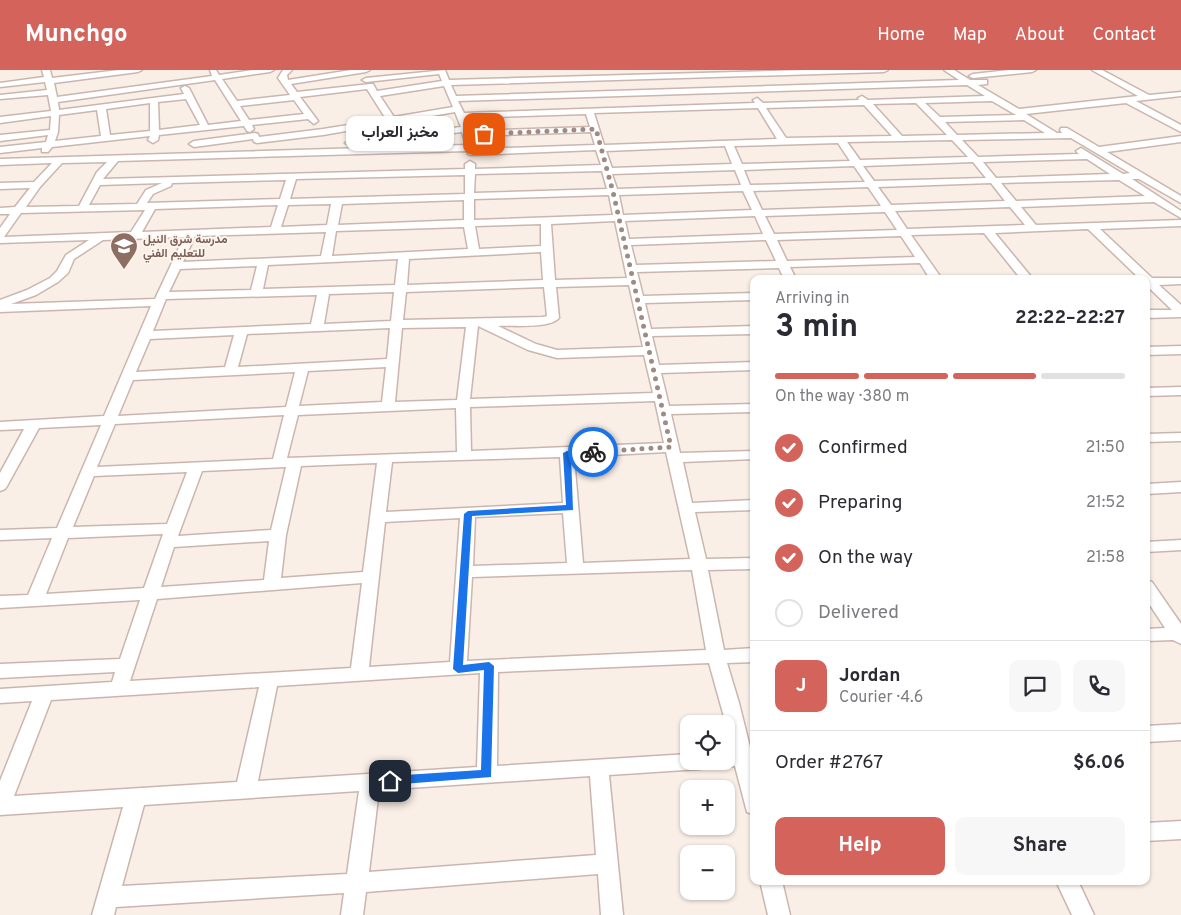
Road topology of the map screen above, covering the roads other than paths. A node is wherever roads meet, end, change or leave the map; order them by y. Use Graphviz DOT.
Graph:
graph roads {
  1 [pos="138,70"];
  2 [pos="270,70"];
  3 [pos="311,70"];
  4 [pos="361,70"];
  5 [pos="441,70"];
  6 [pos="531,70"];
  7 [pos="884,70"];
  8 [pos="948,70"];
  9 [pos="964,70"];
  10 [pos="1032,70"];
  11 [pos="1096,70"];
  12 [pos="123,71"];
  13 [pos="839,71"];
  14 [pos="738,72"];
  15 [pos="634,73"];
  16 [pos="216,74"];
  17 [pos="285,76"];
  18 [pos="674,76"];
  19 [pos="48,77"];
  20 [pos="533,80"];
  21 [pos="972,80"];
  22 [pos="182,82"];
  23 [pos="446,83"];
  24 [pos="0,85"];
  25 [pos="852,86"];
  26 [pos="134,88"];
  27 [pos="371,88"];
  28 [pos="749,90"];
  29 [pos="681,92"];
  30 [pos="641,93"];
  31 [pos="1181,94"];
  32 [pos="566,95"];
  33 [pos="52,96"];
  34 [pos="189,96"];
  35 [pos="294,96"];
  36 [pos="535,96"];
  37 [pos="0,97"];
  38 [pos="995,98"];
  39 [pos="1148,98"];
  40 [pos="454,99"];
  41 [pos="329,100"];
  42 [pos="1127,100"];
  43 [pos="154,101"];
  44 [pos="919,101"];
  45 [pos="866,103"];
  46 [pos="236,104"];
  47 [pos="762,106"];
  48 [pos="100,107"];
  49 [pos="647,110"];
  50 [pos="589,111"];
  51 [pos="572,112"];
  52 [pos="459,113"];
  53 [pos="1024,113"];
  54 [pos="55,114"];
  55 [pos="310,116"];
  56 [pos="0,120"];
  57 [pos="392,120"];
  58 [pos="938,120"];
  59 [pos="246,123"];
  60 [pos="205,127"];
  61 [pos="194,128"];
  62 [pos="1181,128"];
  63 [pos="596,129"];
  64 [pos="53,132"];
  65 [pos="154,132"];
  66 [pos="467,132"];
  67 [pos="325,135"];
  68 [pos="1055,135"];
  69 [pos="1072,135"];
  70 [pos="0,138"];
  71 [pos="106,138"];
  72 [pos="256,138"];
  73 [pos="898,138"];
  74 [pos="954,138"];
  75 [pos="841,140"];
  76 [pos="1181,140"];
  77 [pos="783,141"];
  78 [pos="51,144"];
  79 [pos="194,144"];
  80 [pos="729,144"];
  81 [pos="601,148"];
  82 [pos="0,150"];
  83 [pos="471,150"];
  84 [pos="1098,150"];
  85 [pos="333,152"];
  86 [pos="265,154"];
  87 [pos="195,156"];
  88 [pos="1089,156"];
  89 [pos="115,159"];
  90 [pos="60,160"];
  91 [pos="976,160"];
  92 [pos="36,161"];
  93 [pos="0,162"];
  94 [pos="347,164"];
  95 [pos="858,164"];
  96 [pos="306,165"];
  97 [pos="224,167"];
  98 [pos="737,167"];
  99 [pos="607,169"];
  100 [pos="470,173"];
  101 [pos="1120,176"];
  102 [pos="1140,176"];
  103 [pos="292,177"];
  104 [pos="195,179"];
  105 [pos="994,181"];
  106 [pos="96,182"];
  107 [pos="37,185"];
  108 [pos="423,185"];
  109 [pos="873,185"];
  110 [pos="0,186"];
  111 [pos="747,189"];
  112 [pos="613,192"];
  113 [pos="470,196"];
  114 [pos="1155,199"];
  115 [pos="1180,199"];
  116 [pos="337,201"];
  117 [pos="282,202"];
  118 [pos="1012,204"];
  119 [pos="152,206"];
  120 [pos="140,207"];
  121 [pos="887,207"];
  122 [pos="82,209"];
  123 [pos="19,210"];
  124 [pos="0,211"];
  125 [pos="759,212"];
  126 [pos="1181,215"];
  127 [pos="619,217"];
  128 [pos="546,220"];
  129 [pos="1181,222"];
  130 [pos="469,224"];
  131 [pos="1091,226"];
  132 [pos="331,228"];
  133 [pos="1034,228"];
  134 [pos="275,230"];
  135 [pos="988,230"];
  136 [pos="192,232"];
  137 [pos="906,233"];
  138 [pos="0,235"];
  139 [pos="135,235"];
  140 [pos="101,236"];
  141 [pos="770,238"];
  142 [pos="0,240"];
  143 [pos="624,242"];
  144 [pos="546,249"];
  145 [pos="474,252"];
  146 [pos="404,256"];
  147 [pos="326,258"];
  148 [pos="924,260"];
  149 [pos="263,262"];
  150 [pos="783,265"];
  151 [pos="176,266"];
  152 [pos="631,275"];
  153 [pos="788,275"];
  154 [pos="933,275"];
  155 [pos="1024,275"];
  156 [pos="1142,275"];
  157 [pos="1181,281"];
  158 [pos="549,282"];
  159 [pos="1150,282"];
  160 [pos="1150,283"];
  161 [pos="401,289"];
  162 [pos="324,291"];
  163 [pos="256,294"];
  164 [pos="750,296"];
  165 [pos="161,299"];
  166 [pos="637,300"];
  167 [pos="0,304"];
  168 [pos="0,308"];
  169 [pos="1181,312"];
  170 [pos="1150,314"];
  171 [pos="477,322"];
  172 [pos="398,324"];
  173 [pos="316,327"];
  174 [pos="750,330"];
  175 [pos="242,332"];
  176 [pos="645,333"];
  177 [pos="146,335"];
  178 [pos="1181,350"];
  179 [pos="649,351"];
  180 [pos="1150,351"];
  181 [pos="393,364"];
  182 [pos="750,366"];
  183 [pos="302,368"];
  184 [pos="653,369"];
  185 [pos="231,370"];
  186 [pos="128,376"];
  187 [pos="1181,391"];
  188 [pos="1150,392"];
  189 [pos="463,403"];
  190 [pos="662,404"];
  191 [pos="388,406"];
  192 [pos="750,408"];
  193 [pos="292,413"];
  194 [pos="110,421"];
  195 [pos="34,424"];
  196 [pos="0,426"];
  197 [pos="1181,437"];
  198 [pos="1150,438"];
  199 [pos="567,453"];
  200 [pos="673,453"];
  201 [pos="464,455"];
  202 [pos="750,455"];
  203 [pos="384,458"];
  204 [pos="286,463"];
  205 [pos="196,469"];
  206 [pos="88,472"];
  207 [pos="2,480"];
  208 [pos="1181,487"];
  209 [pos="1150,489"];
  210 [pos="750,506"];
  211 [pos="570,508"];
  212 [pos="685,508"];
  213 [pos="468,514"];
  214 [pos="379,517"];
  215 [pos="62,533"];
  216 [pos="0,535"];
  217 [pos="278,535"];
  218 [pos="170,536"];
  219 [pos="1181,545"];
  220 [pos="1150,547"];
  221 [pos="750,564"];
  222 [pos="699,565"];
  223 [pos="575,569"];
  224 [pos="465,572"];
  225 [pos="372,577"];
  226 [pos="272,583"];
  227 [pos="1150,592"];
  228 [pos="151,594"];
  229 [pos="35,599"];
  230 [pos="0,602"];
  231 [pos="1150,635"];
  232 [pos="1180,635"];
  233 [pos="750,655"];
  234 [pos="716,656"];
  235 [pos="128,665"];
  236 [pos="489,666"];
  237 [pos="458,669"];
  238 [pos="0,671"];
  239 [pos="359,674"];
  240 [pos="269,681"];
  241 [pos="119,688"];
  242 [pos="45,693"];
  243 [pos="0,696"];
  244 [pos="731,715"];
  245 [pos="1181,732"];
  246 [pos="1150,734"];
  247 [pos="735,761"];
  248 [pos="680,763"];
  249 [pos="599,769"];
  250 [pos="487,774"];
  251 [pos="370,782"];
  252 [pos="246,789"];
  253 [pos="136,796"];
  254 [pos="750,797"];
  255 [pos="0,806"];
  256 [pos="1181,830"];
  257 [pos="1150,832"];
  258 [pos="606,864"];
  259 [pos="355,882"];
  260 [pos="772,885"];
  261 [pos="1069,885"];
  262 [pos="106,906"];
  263 [pos="352,915"];
  264 [pos="612,915"];
  265 [pos="779,915"];
  266 [pos="1083,915"];
  1 -- 12 [label="street"];
  2 -- 16 [label="street"];
  3 -- 17 [label="street"];
  4 -- 17 [label="street"];
  4 -- 27 [label="street"];
  5 -- 23 [label="street"];
  5 -- 27 [label="street"];
  6 -- 20 [label="street"];
  7 -- 13 [label="street"];
  8 -- 21 [label="street"];
  9 -- 21 [label="street"];
  10 -- 21 [label="street"];
  11 -- 39 [label="street"];
  12 -- 19 [label="street"];
  12 -- 26 [label="street"];
  13 -- 14 [label="street"];
  13 -- 25 [label="street"];
  14 -- 18 [label="street"];
  14 -- 28 [label="street"];
  15 -- 18 [label="street"];
  15 -- 20 [label="street"];
  15 -- 30 [label="street"];
  16 -- 22 [label="street"];
  16 -- 46 [label="street"];
  17 -- 35 [label="street"];
  18 -- 29 [label="street"];
  19 -- 24 [label="street"];
  19 -- 33 [label="street"];
  20 -- 23 [label="street"];
  20 -- 36 [label="street"];
  21 -- 25 [label="street"];
  21 -- 38 [label="street"];
  21 -- 53 [label="street"];
  22 -- 26 [label="street"];
  22 -- 34 [label="street"];
  23 -- 27 [label="street"];
  23 -- 40 [label="street"];
  25 -- 28 [label="street"];
  25 -- 45 [label="street"];
  26 -- 33 [label="street"];
  27 -- 35 [label="street"];
  27 -- 41 [label="street"];
  27 -- 57 [label="street"];
  28 -- 29 [label="street"];
  28 -- 47 [label="street"];
  29 -- 30 [label="street"];
  30 -- 32 [label="street"];
  30 -- 49 [label="street"];
  31 -- 39 [label="street"];
  32 -- 36 [label="street"];
  32 -- 51 [label="street"];
  33 -- 37 [label="street"];
  33 -- 54 [label="street"];
  34 -- 43 [label="street"];
  34 -- 60 [label="street"];
  35 -- 46 [label="street"];
  35 -- 55 [label="street"];
  36 -- 40 [label="street"];
  38 -- 44 [label="street"];
  38 -- 53 [label="street"];
  39 -- 42 [label="street"];
  40 -- 52 [label="street"];
  42 -- 53 [label="street"];
  42 -- 62 [label="street"];
  43 -- 48 [label="street"];
  43 -- 65 [label="street"];
  44 -- 45 [label="street"];
  44 -- 58 [label="street"];
  45 -- 47 [label="street"];
  45 -- 73 [label="street"];
  46 -- 59 [label="street"];
  47 -- 49 [label="street"];
  47 -- 77 [label="street"];
  48 -- 54 [label="street"];
  48 -- 71 [label="street"];
  49 -- 50 [label="street"];
  50 -- 51 [label="street"];
  50 -- 63 [label="street"];
  51 -- 52 [label="street"];
  52 -- 57 [label="street"];
  52 -- 66 [label="street"];
  53 -- 58 [label="street"];
  53 -- 68 [label="street"];
  53 -- 69 [label="street"];
  54 -- 56 [label="street"];
  54 -- 64 [label="street"];
  55 -- 59 [label="street"];
  55 -- 67 [label="street"];
  57 -- 67 [label="street"];
  58 -- 74 [label="street"];
  59 -- 60 [label="street"];
  59 -- 72 [label="street"];
  60 -- 61 [label="street"];
  61 -- 65 [label="street"];
  61 -- 79 [label="street"];
  63 -- 66 [label="street"];
  63 -- 81 [label="street"];
  64 -- 70 [label="street"];
  64 -- 78 [label="street"];
  65 -- 71 [label="street"];
  65 -- 90 [label="street"];
  66 -- 83 [label="street"];
  66 -- 85 [label="street"];
  67 -- 72 [label="street"];
  68 -- 69 [label="street"];
  68 -- 74 [label="street"];
  68 -- 88 [label="street"];
  69 -- 84 [label="street"];
  71 -- 78 [label="street"];
  72 -- 79 [label="street"];
  72 -- 86 [label="street"];
  73 -- 74 [label="street"];
  73 -- 75 [label="street"];
  74 -- 91 [label="street"];
  75 -- 77 [label="street"];
  75 -- 95 [label="street"];
  76 -- 84 [label="street"];
  77 -- 80 [label="street"];
  78 -- 82 [label="street"];
  78 -- 92 [label="street"];
  79 -- 87 [label="street"];
  80 -- 81 [label="street"];
  80 -- 98 [label="street"];
  81 -- 83 [label="street"];
  81 -- 99 [label="street"];
  83 -- 94 [label="street"];
  83 -- 100 [label="street"];
  84 -- 102 [label="street"];
  85 -- 94 [label="street"];
  85 -- 96 [label="street"];
  86 -- 96 [label="street"];
  86 -- 97 [label="street"];
  87 -- 89 [label="street"];
  87 -- 97 [label="street"];
  88 -- 91 [label="street"];
  88 -- 101 [label="street"];
  89 -- 90 [label="street"];
  89 -- 106 [label="street"];
  90 -- 92 [label="street"];
  90 -- 107 [label="street"];
  91 -- 95 [label="street"];
  91 -- 105 [label="street"];
  92 -- 93 [label="street"];
  94 -- 96 [label="street"];
  94 -- 108 [label="street"];
  95 -- 98 [label="street"];
  95 -- 109 [label="street"];
  96 -- 103 [label="street"];
  97 -- 103 [label="street"];
  97 -- 104 [label="street"];
  98 -- 99 [label="street"];
  98 -- 111 [label="street"];
  99 -- 100 [label="street"];
  99 -- 112 [label="street"];
  100 -- 108 [label="street"];
  100 -- 113 [label="street"];
  101 -- 102 [label="street"];
  101 -- 105 [label="street"];
  101 -- 114 [label="street"];
  102 -- 115 [label="street"];
  103 -- 117 [label="street"];
  104 -- 106 [label="street"];
  104 -- 120 [label="street"];
  105 -- 109 [label="street"];
  105 -- 118 [label="street"];
  106 -- 122 [label="street"];
  107 -- 110 [label="street"];
  107 -- 123 [label="street"];
  108 -- 113 [label="street"];
  108 -- 116 [label="street"];
  109 -- 111 [label="street"];
  109 -- 121 [label="street"];
  111 -- 112 [label="street"];
  111 -- 125 [label="street"];
  112 -- 113 [label="street"];
  112 -- 127 [label="street"];
  113 -- 130 [label="street"];
  114 -- 118 [label="street"];
  114 -- 126 [label="street"];
  116 -- 117 [label="street"];
  116 -- 132 [label="street"];
  117 -- 119 [label="street"];
  117 -- 134 [label="street"];
  118 -- 121 [label="street"];
  118 -- 133 [label="street"];
  119 -- 120 [label="street"];
  119 -- 139 [label="street"];
  120 -- 122 [label="street"];
  121 -- 125 [label="street"];
  121 -- 137 [label="street"];
  122 -- 123 [label="street"];
  123 -- 124 [label="street"];
  123 -- 138 [label="street"];
  125 -- 127 [label="street"];
  125 -- 141 [label="street"];
  127 -- 128 [label="street"];
  127 -- 143 [label="street"];
  128 -- 130 [label="street"];
  128 -- 144 [label="street"];
  129 -- 131 [label="street"];
  130 -- 132 [label="street"];
  130 -- 145 [label="street"];
  131 -- 133 [label="street"];
  131 -- 156 [label="street"];
  132 -- 134 [label="street"];
  132 -- 147 [label="street"];
  133 -- 135 [label="street"];
  134 -- 136 [label="street"];
  135 -- 137 [label="street"];
  135 -- 155 [label="street"];
  136 -- 139 [label="street"];
  136 -- 151 [label="street"];
  137 -- 141 [label="street"];
  137 -- 148 [label="street"];
  139 -- 140 [label="street"];
  140 -- 142 [label="street"];
  140 -- 167 [label="street"];
  141 -- 143 [label="street"];
  141 -- 150 [label="street"];
  143 -- 152 [label="street"];
  144 -- 145 [label="street"];
  144 -- 158 [label="street"];
  145 -- 146 [label="street"];
  146 -- 147 [label="street"];
  146 -- 161 [label="street"];
  147 -- 149 [label="street"];
  148 -- 150 [label="street"];
  148 -- 154 [label="street"];
  149 -- 151 [label="street"];
  149 -- 163 [label="street"];
  150 -- 152 [label="street"];
  150 -- 153 [label="street"];
  151 -- 165 [label="street"];
  152 -- 158 [label="street"];
  152 -- 166 [label="street"];
  157 -- 159 [label="street"];
  158 -- 161 [label="street"];
  158 -- 171 [label="street"];
  160 -- 169 [label="street"];
  161 -- 162 [label="street"];
  161 -- 172 [label="street"];
  162 -- 163 [label="street"];
  162 -- 173 [label="street"];
  163 -- 165 [label="street"];
  164 -- 166 [label="street"];
  165 -- 168 [label="street"];
  165 -- 177 [label="street"];
  166 -- 176 [label="street"];
  169 -- 170 [label="street"];
  171 -- 172 [label="street"];
  171 -- 179 [label="street"];
  171 -- 189 [label="street"];
  172 -- 173 [label="street"];
  172 -- 181 [label="street"];
  173 -- 175 [label="street"];
  174 -- 176 [label="street"];
  175 -- 177 [label="street"];
  175 -- 185 [label="street"];
  176 -- 179 [label="street"];
  177 -- 186 [label="street"];
  178 -- 180 [label="street"];
  179 -- 184 [label="street"];
  181 -- 183 [label="street"];
  181 -- 191 [label="street"];
  182 -- 184 [label="street"];
  183 -- 185 [label="street"];
  183 -- 193 [label="street"];
  184 -- 190 [label="street"];
  185 -- 186 [label="street"];
  186 -- 194 [label="street"];
  187 -- 188 [label="street"];
  189 -- 190 [label="street"];
  189 -- 191 [label="street"];
  189 -- 201 [label="street"];
  190 -- 192 [label="street"];
  190 -- 200 [label="street"];
  191 -- 193 [label="street"];
  193 -- 194 [label="street"];
  193 -- 204 [label="street"];
  194 -- 195 [label="street"];
  194 -- 206 [label="street"];
  195 -- 196 [label="street"];
  195 -- 207 [label="street"];
  197 -- 198 [label="street"];
  199 -- 200 [label="street"];
  199 -- 201 [label="street"];
  199 -- 211 [label="street"];
  200 -- 202 [label="street"];
  200 -- 212 [label="street"];
  201 -- 203 [label="street"];
  203 -- 204 [label="street"];
  203 -- 214 [label="street"];
  204 -- 205 [label="street"];
  204 -- 217 [label="street"];
  205 -- 206 [label="street"];
  205 -- 218 [label="street"];
  206 -- 215 [label="street"];
  208 -- 209 [label="street"];
  210 -- 212 [label="street"];
  211 -- 213 [label="street"];
  211 -- 223 [label="street"];
  212 -- 222 [label="street"];
  213 -- 214 [label="street"];
  213 -- 224 [label="street"];
  214 -- 225 [label="street"];
  215 -- 216 [label="street"];
  215 -- 218 [label="street"];
  215 -- 229 [label="street"];
  217 -- 218 [label="street"];
  217 -- 226 [label="street"];
  218 -- 228 [label="street"];
  219 -- 220 [label="street"];
  221 -- 222 [label="street"];
  222 -- 223 [label="street"];
  222 -- 234 [label="street"];
  223 -- 224 [label="street"];
  224 -- 237 [label="street"];
  225 -- 226 [label="street"];
  225 -- 239 [label="street"];
  226 -- 228 [label="street"];
  227 -- 232 [label="street"];
  228 -- 229 [label="street"];
  228 -- 235 [label="street"];
  229 -- 230 [label="street"];
  231 -- 232 [label="street"];
  233 -- 234 [label="street"];
  234 -- 236 [label="street"];
  234 -- 244 [label="street"];
  235 -- 238 [label="street"];
  235 -- 241 [label="street"];
  236 -- 237 [label="street"];
  236 -- 250 [label="street"];
  237 -- 239 [label="street"];
  239 -- 240 [label="street"];
  240 -- 241 [label="street"];
  240 -- 252 [label="street"];
  241 -- 242 [label="street"];
  242 -- 243 [label="street"];
  242 -- 255 [label="street"];
  245 -- 246 [label="street"];
  247 -- 254 [label="street"];
  248 -- 249 [label="street"];
  249 -- 250 [label="street"];
  249 -- 258 [label="street"];
  250 -- 251 [label="street"];
  251 -- 252 [label="street"];
  251 -- 259 [label="street"];
  252 -- 253 [label="street"];
  253 -- 255 [label="street"];
  253 -- 262 [label="street"];
  256 -- 257 [label="street"];
  258 -- 259 [label="street"];
  258 -- 264 [label="street"];
  259 -- 262 [label="street"];
  259 -- 263 [label="street"];
  260 -- 265 [label="street"];
  261 -- 266 [label="street"];
}
